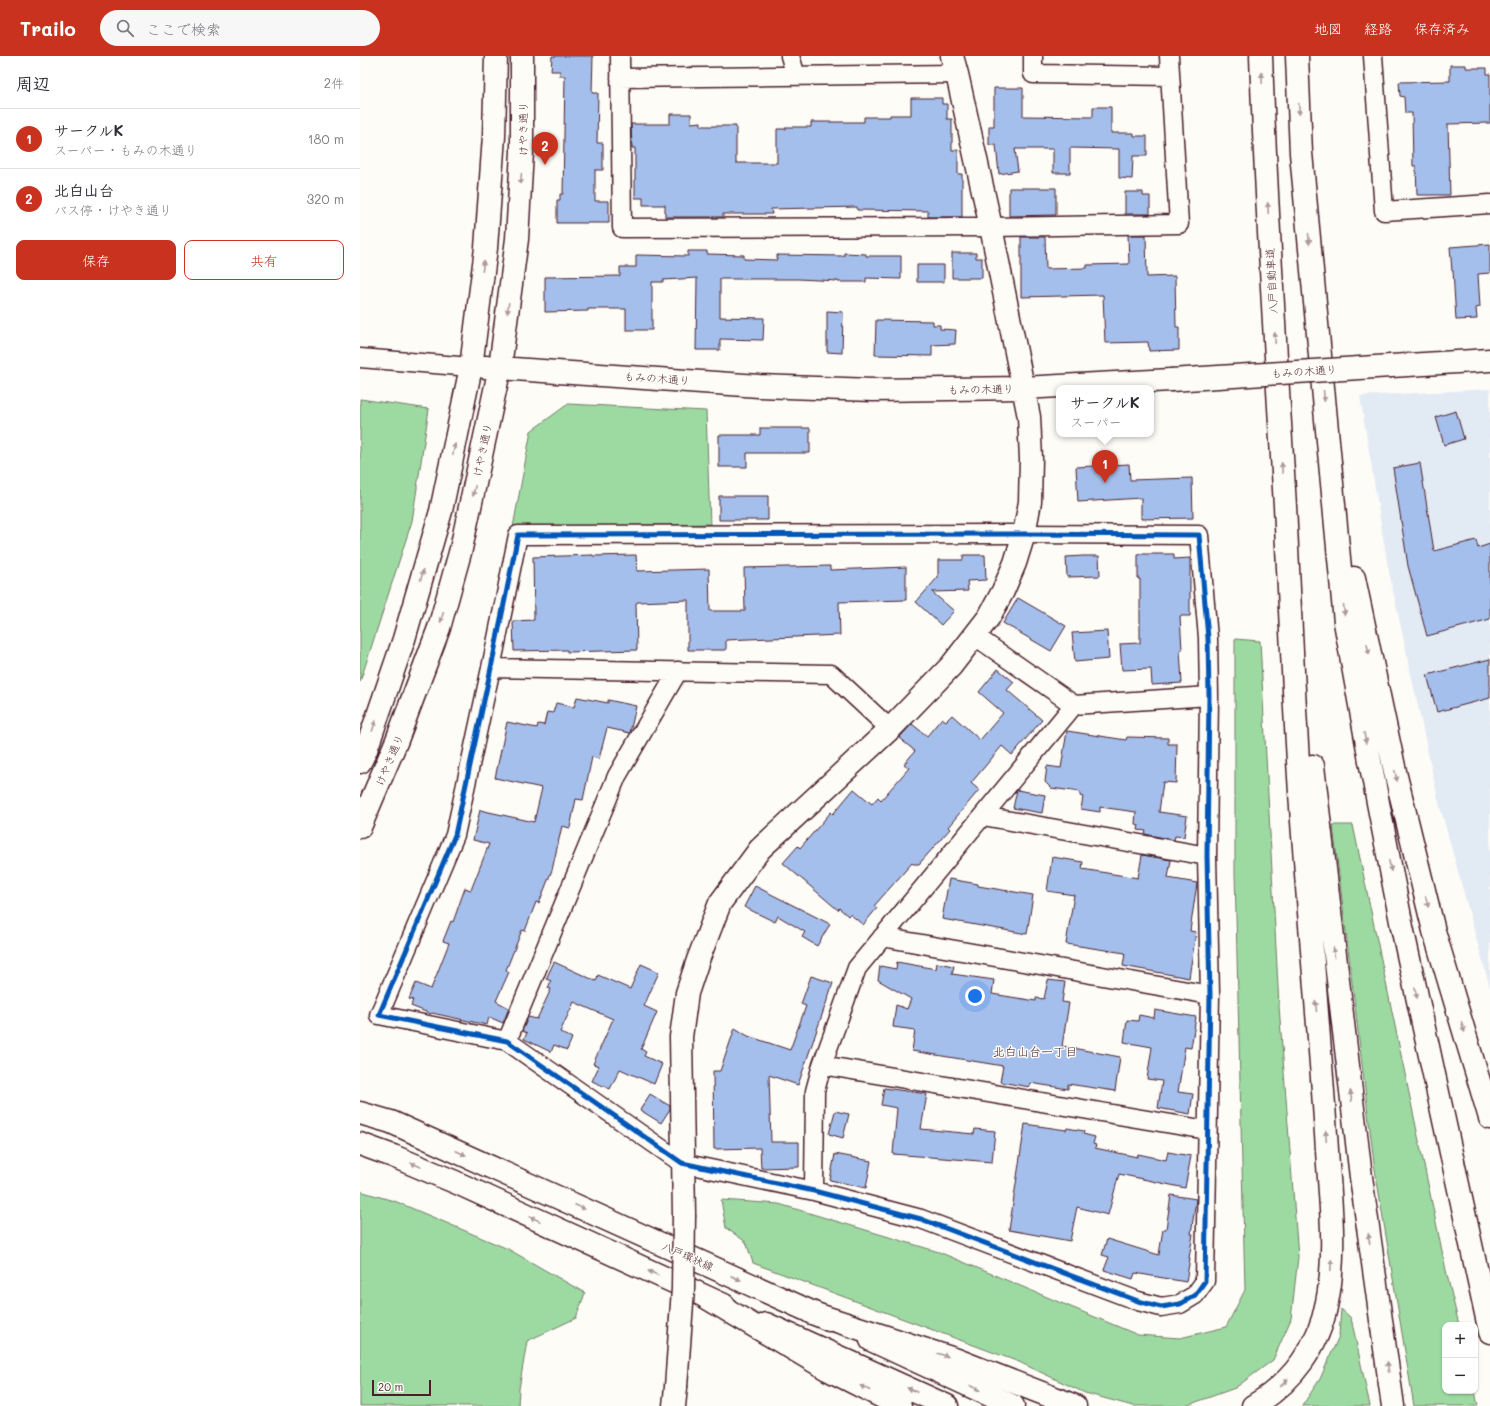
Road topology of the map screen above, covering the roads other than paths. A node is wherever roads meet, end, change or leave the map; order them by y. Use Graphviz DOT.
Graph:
graph roads {
  1 [pos="496,56"];
  2 [pos="522,56"];
  3 [pos="620,56"];
  4 [pos="790,56"];
  5 [pos="1033,56"];
  6 [pos="1169,56"];
  7 [pos="1261,56"];
  8 [pos="1296,56"];
  9 [pos="1373,56"];
  10 [pos="954,65"];
  11 [pos="796,76"];
  12 [pos="1170,76"];
  13 [pos="620,78"];
  14 [pos="1490,204"];
  15 [pos="991,228"];
  16 [pos="360,358"];
  17 [pos="1490,360"];
  18 [pos="471,367"];
  19 [pos="500,367"];
  20 [pos="1078,385"];
  21 [pos="1056,386"];
  22 [pos="1023,388"];
  23 [pos="1327,432"];
  24 [pos="1285,507"];
  25 [pos="1024,534"];
  26 [pos="975,636"];
  27 [pos="491,668"];
  28 [pos="678,671"];
  29 [pos="1209,696"];
  30 [pos="1074,705"];
  31 [pos="890,729"];
  32 [pos="360,762"];
  33 [pos="983,816"];
  34 [pos="360,827"];
  35 [pos="1206,856"];
  36 [pos="882,937"];
  37 [pos="1210,995"];
  38 [pos="507,1041"];
  39 [pos="822,1065"];
  40 [pos="360,1113"];
  41 [pos="1490,1118"];
  42 [pos="1207,1130"];
  43 [pos="360,1144"];
  44 [pos="682,1163"];
  45 [pos="814,1192"];
  46 [pos="707,1298"];
  47 [pos="812,1313"];
  48 [pos="1490,1332"];
  49 [pos="675,1396"];
  50 [pos="900,1406"];
  51 [pos="947,1406"];
  52 [pos="1013,1406"];
  53 [pos="1075,1406"];
  54 [pos="1253,1406"];
  55 [pos="1393,1406"];
  18 -- 1 [label="main road, one-way"];
  2 -- 19 [label="main road, けやき通り, one-way"];
  3 -- 13 [label="street"];
  4 -- 11 [label="street"];
  5 -- 12 [label="street"];
  6 -- 12 [label="street"];
  24 -- 7 [label="main road, 八戸自動車道, one-way"];
  8 -- 23 [label="main road, one-way"];
  9 -- 14 [label="street"];
  10 -- 11 [label="street"];
  10 -- 15 [label="main road"];
  11 -- 13 [label="street"];
  12 -- 15 [label="street"];
  13 -- 15 [label="street"];
  15 -- 22 [label="main road"];
  16 -- 18 [label="street"];
  17 -- 20 [label="main road, もみの木通り, bridge"];
  18 -- 19 [label="main road, もみの木通り"];
  32 -- 18 [label="main road, one-way"];
  19 -- 22 [label="main road, もみの木通り"];
  19 -- 34 [label="main road, けやき通り, one-way"];
  21 -- 22 [label="main road, もみの木通り, bridge"];
  22 -- 25 [label="main road"];
  23 -- 41 [label="main road, one-way"];
  23 -- 48 [label="main road, one-way"];
  54 -- 24 [label="main road, one-way"];
  55 -- 24 [label="main road, one-way"];
  25 -- 26 [label="main road"];
  25 -- 27 [label="street"];
  25 -- 29 [label="street"];
  26 -- 30 [label="street"];
  26 -- 31 [label="main road"];
  27 -- 28 [label="street"];
  27 -- 38 [label="street"];
  28 -- 31 [label="street"];
  28 -- 38 [label="street"];
  29 -- 30 [label="street"];
  29 -- 35 [label="street"];
  30 -- 33 [label="street"];
  31 -- 44 [label="main road"];
  33 -- 35 [label="street"];
  33 -- 36 [label="street"];
  35 -- 37 [label="street"];
  36 -- 37 [label="street"];
  36 -- 39 [label="street"];
  37 -- 42 [label="street"];
  38 -- 44 [label="street"];
  39 -- 42 [label="street"];
  39 -- 45 [label="street"];
  40 -- 47 [label="main road, 八戸環状線, one-way"];
  42 -- 45 [label="street"];
  46 -- 43 [label="main road, one-way"];
  44 -- 45 [label="street"];
  44 -- 49 [label="main road, bridge"];
  50 -- 46 [label="main road, one-way"];
  51 -- 46 [label="main road, one-way"];
  47 -- 52 [label="main road, 八戸環状線, one-way"];
  47 -- 53 [label="main road, one-way"];
}
